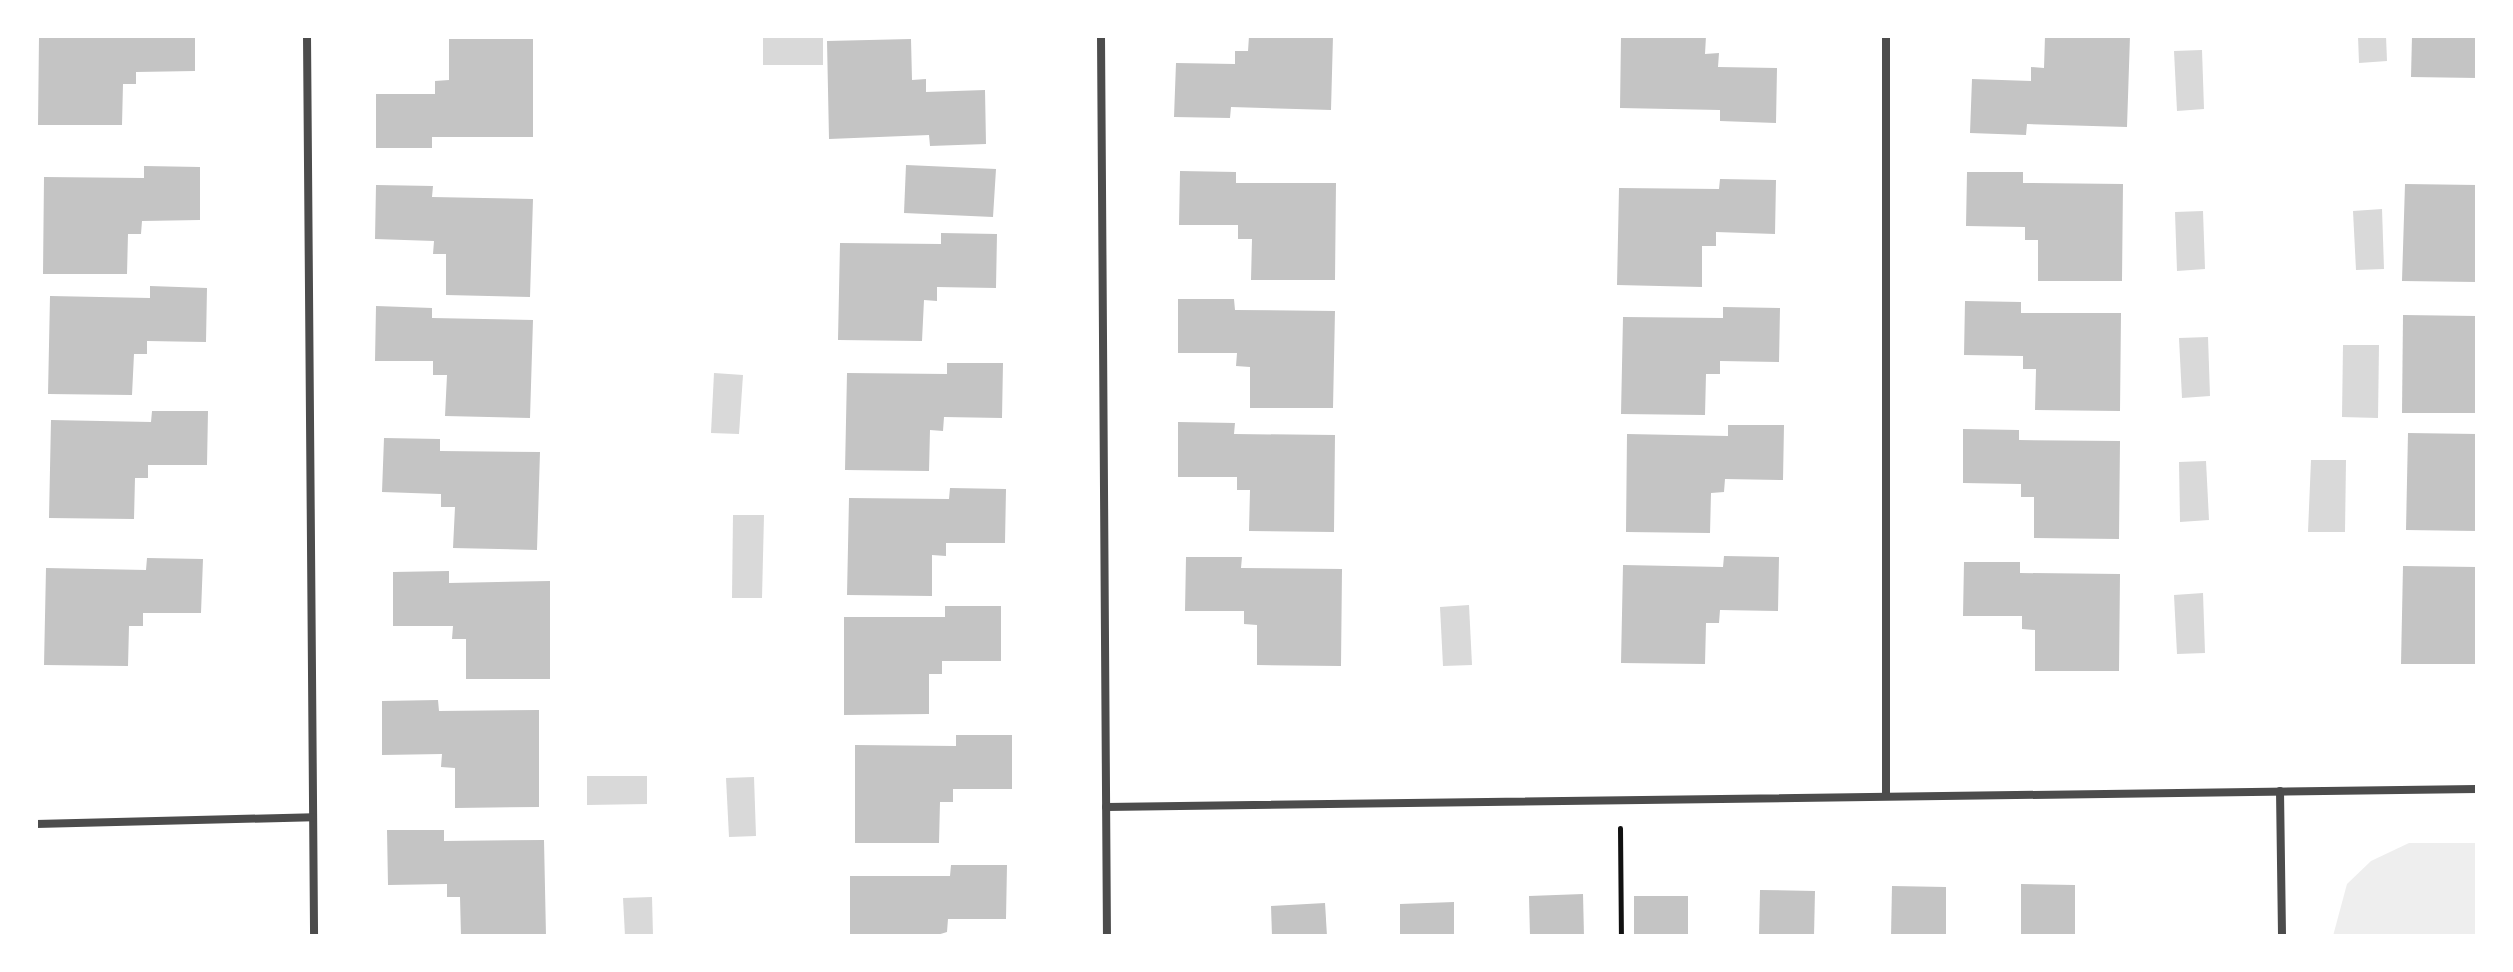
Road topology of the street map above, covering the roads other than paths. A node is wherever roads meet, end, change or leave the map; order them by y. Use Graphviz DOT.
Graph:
graph roads {
  1 [pos="307,36"];
  2 [pos="1101,36"];
  3 [pos="1886,36"];
  4 [pos="2477,789"];
  5 [pos="2280,791"];
  6 [pos="1886,794"];
  7 [pos="1106,807"];
  8 [pos="313,817"];
  9 [pos="36,824"];
  10 [pos="314,936"];
  11 [pos="1107,936"];
  12 [pos="2282,936"];
  1 -- 8 [label="street"];
  2 -- 7 [label="street"];
  3 -- 6 [label="street"];
  4 -- 5 [label="street"];
  5 -- 6 [label="street"];
  5 -- 12 [label="street"];
  6 -- 7 [label="street"];
  7 -- 11 [label="street"];
  8 -- 9 [label="street"];
  8 -- 10 [label="street"];
}
